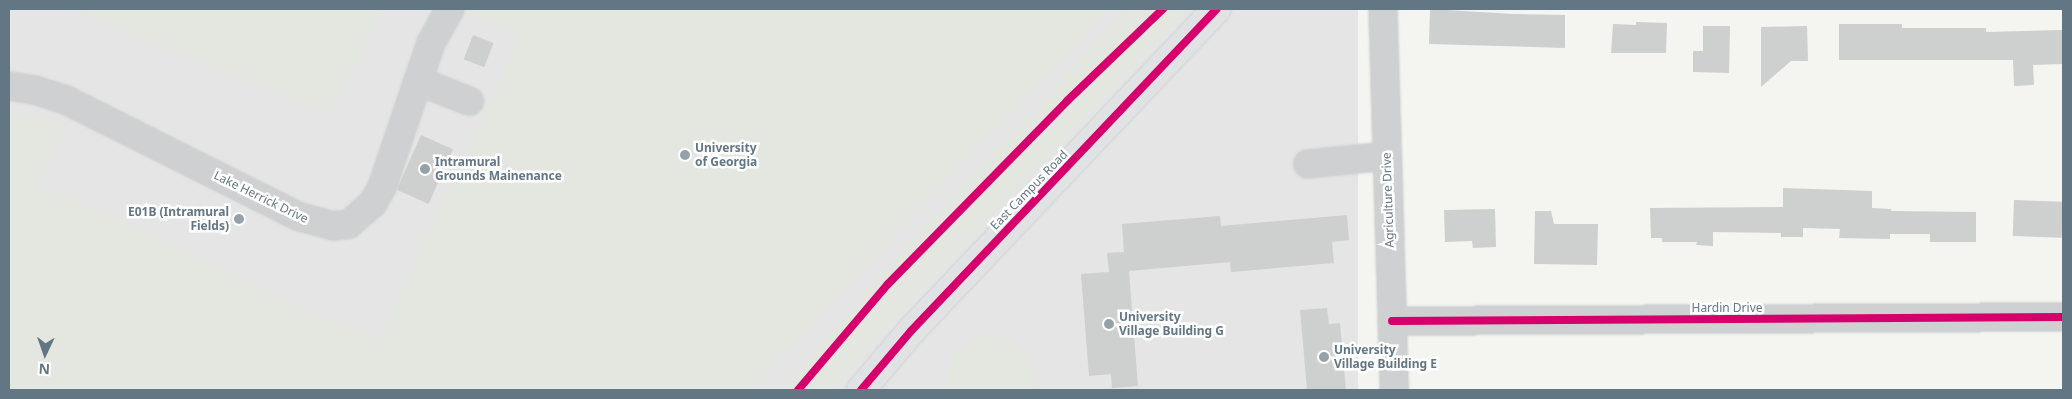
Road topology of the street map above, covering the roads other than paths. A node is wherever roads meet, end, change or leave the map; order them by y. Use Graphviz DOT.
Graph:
graph roads {
  1 [pos="450,9"];
  2 [pos="1217,9"];
  3 [pos="1383,9"];
  4 [pos="418,81"];
  5 [pos="9,86"];
  6 [pos="469,101"];
  7 [pos="1387,156"];
  8 [pos="1308,164"];
  9 [pos="2063,317"];
  10 [pos="1392,321"];
  11 [pos="861,390"];
  12 [pos="1394,390"];
  1 -- 4 [label="street, Lake Herrick Drive"];
  2 -- 11 [label="main road, East Campus Road"];
  3 -- 7 [label="street, Agriculture Drive"];
  4 -- 5 [label="street, Lake Herrick Drive"];
  4 -- 6 [label="street"];
  7 -- 8 [label="street"];
  7 -- 10 [label="street, Agriculture Drive"];
  9 -- 10 [label="street, Hardin Drive"];
  10 -- 12 [label="street, Agriculture Drive"];
}
